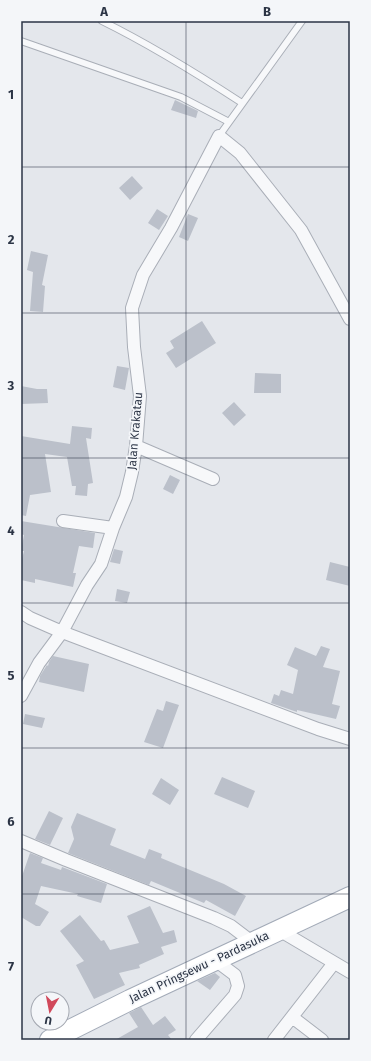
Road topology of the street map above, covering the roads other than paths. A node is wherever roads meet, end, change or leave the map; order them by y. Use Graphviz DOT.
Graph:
graph roads {
  1 [pos="102,21"];
  2 [pos="302,21"];
  3 [pos="21,41"];
  4 [pos="242,103"];
  5 [pos="229,122"];
  6 [pos="219,136"];
  7 [pos="350,319"];
  8 [pos="136,446"];
  9 [pos="213,480"];
  10 [pos="63,521"];
  11 [pos="114,528"];
  12 [pos="21,612"];
  13 [pos="62,632"];
  14 [pos="21,696"];
  15 [pos="350,740"];
  16 [pos="21,841"];
  17 [pos="350,897"];
  18 [pos="279,930"];
  19 [pos="252,942"];
  20 [pos="215,960"];
  21 [pos="334,963"];
  22 [pos="350,972"];
  23 [pos="292,1017"];
  24 [pos="50,1040"];
  25 [pos="196,1040"];
  26 [pos="274,1040"];
  27 [pos="322,1040"];
  1 -- 4 [label="lane"];
  2 -- 4 [label="lane"];
  3 -- 5 [label="lane"];
  4 -- 5 [label="lane"];
  5 -- 6 [label="lane"];
  6 -- 7 [label="street"];
  6 -- 8 [label="street, Jalan Krakatau"];
  8 -- 9 [label="street"];
  8 -- 11 [label="street, Jalan Krakatau"];
  10 -- 11 [label="street"];
  11 -- 13 [label="street, Jalan Krakatau"];
  12 -- 13 [label="street"];
  13 -- 14 [label="street, Jalan Krakatau"];
  13 -- 15 [label="street"];
  16 -- 19 [label="street"];
  17 -- 18 [label="main road, Jalan Pringsewu - Pardasuka"];
  18 -- 19 [label="main road, Jalan Pringsewu - Pardasuka"];
  18 -- 21 [label="street"];
  19 -- 20 [label="main road, Jalan Pringsewu - Pardasuka"];
  20 -- 24 [label="main road, Jalan Pringsewu - Pardasuka"];
  20 -- 25 [label="street"];
  21 -- 22 [label="street"];
  21 -- 23 [label="street"];
  23 -- 26 [label="street"];
  23 -- 27 [label="street"];
}
